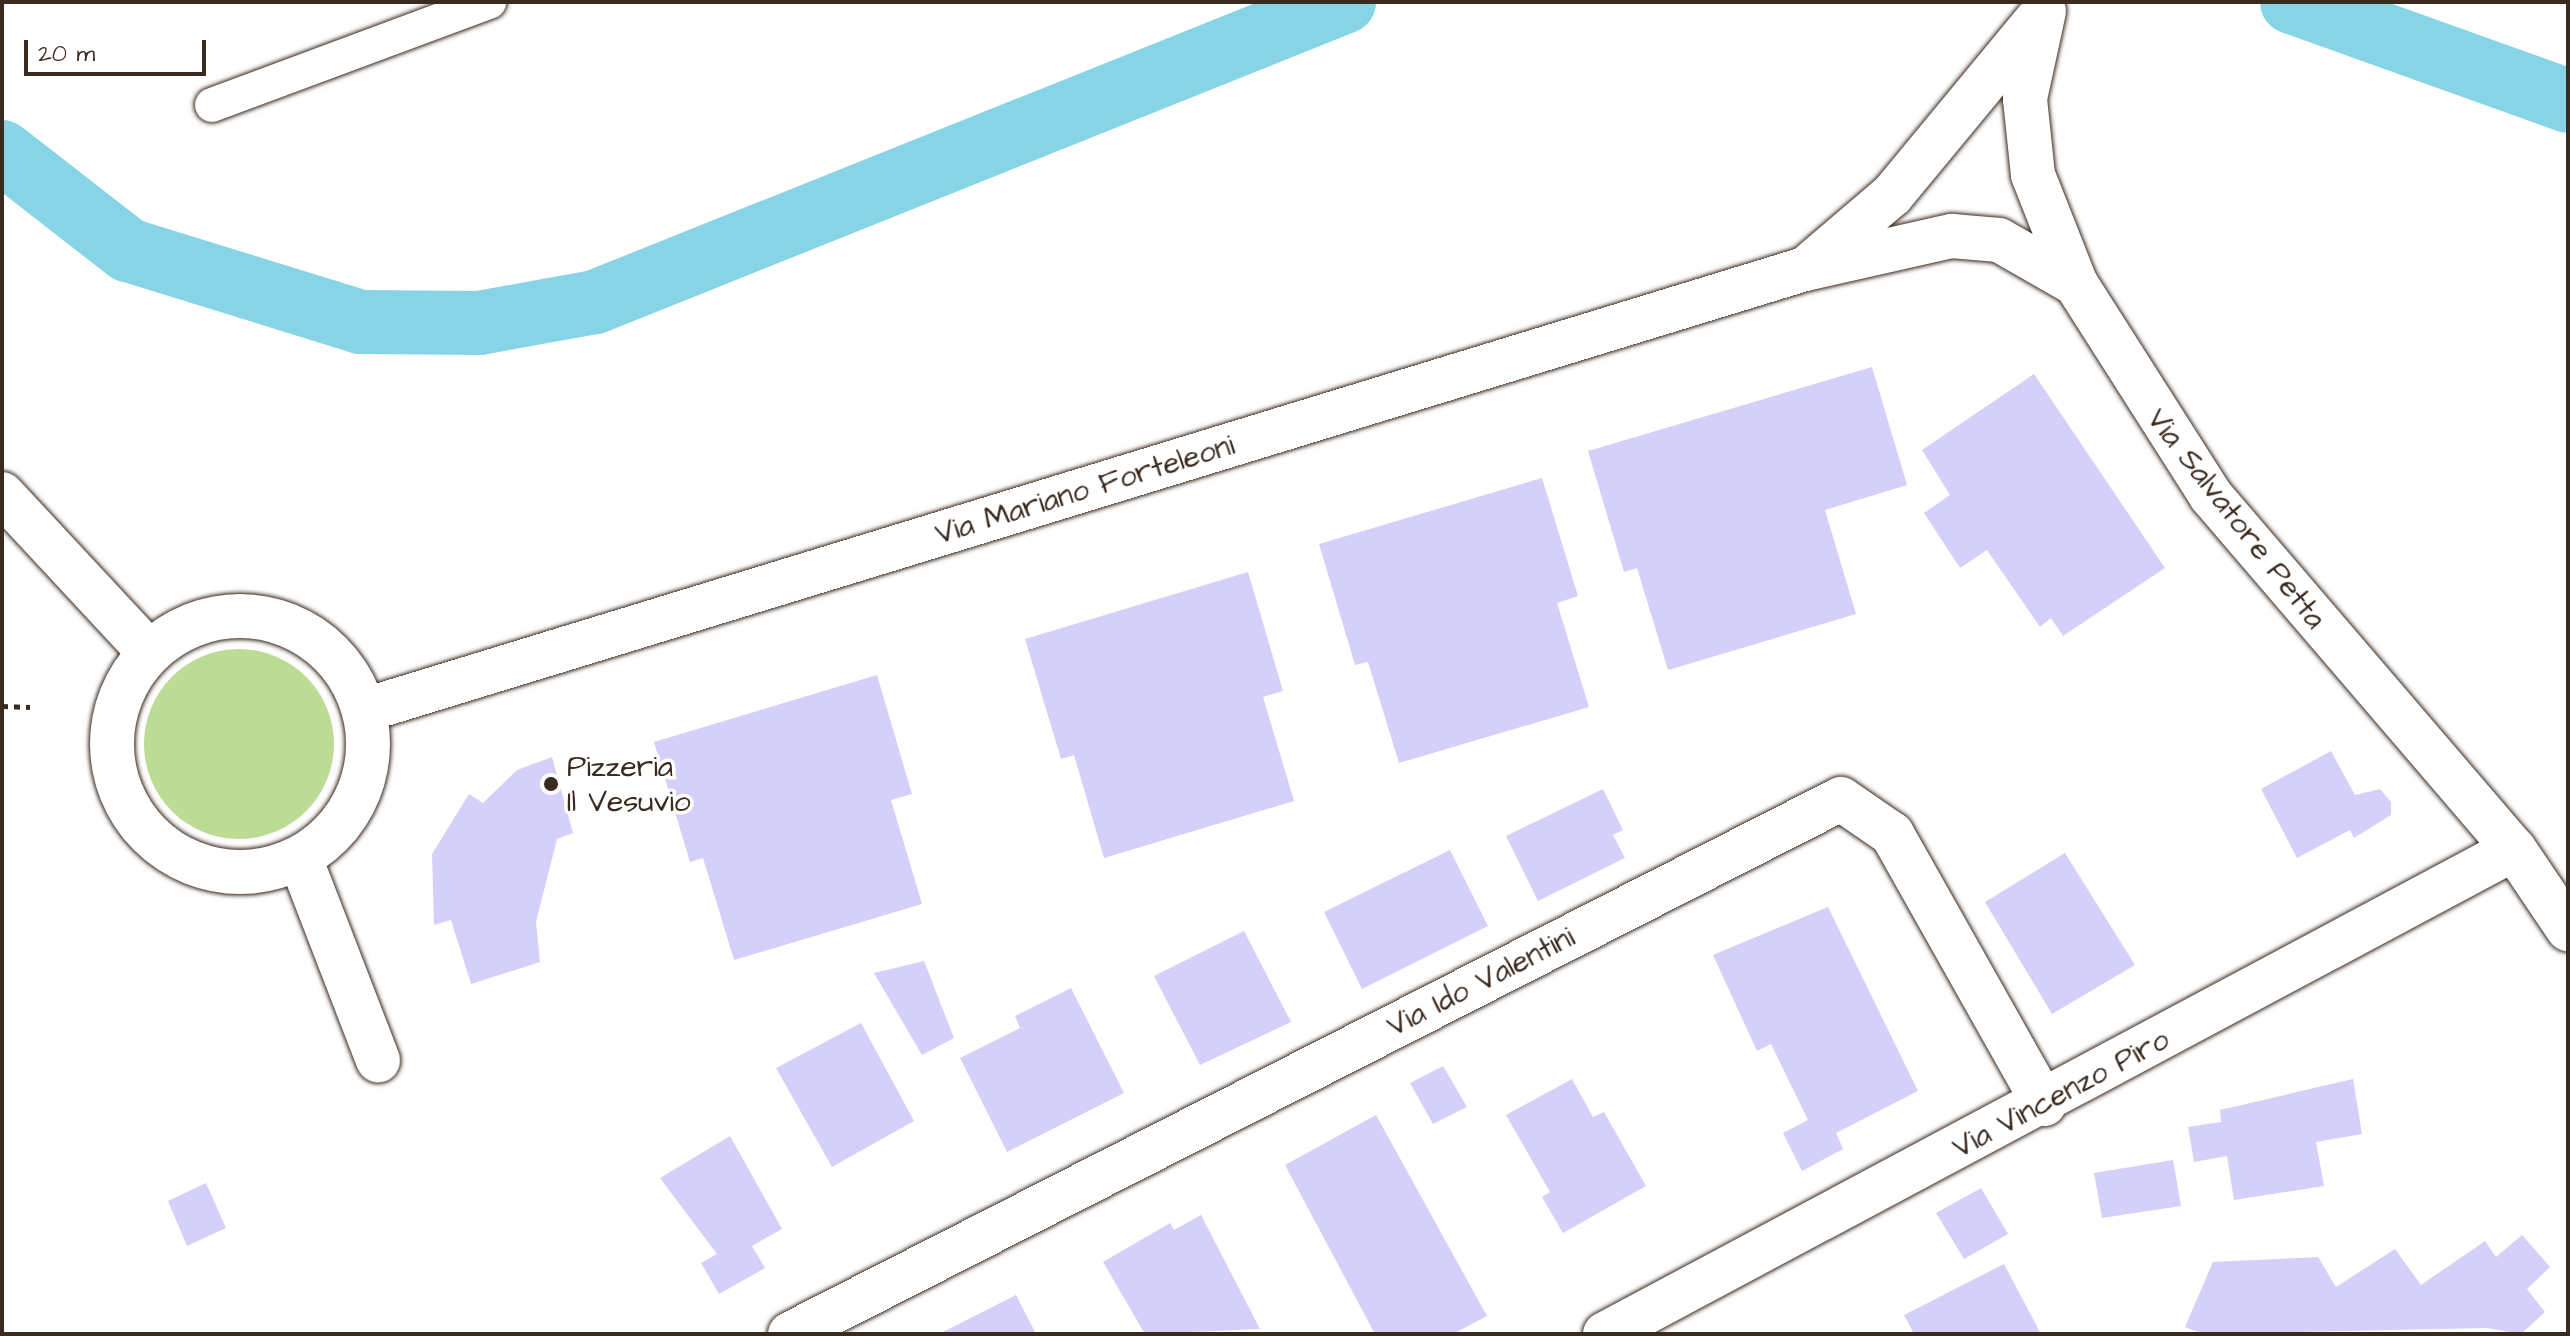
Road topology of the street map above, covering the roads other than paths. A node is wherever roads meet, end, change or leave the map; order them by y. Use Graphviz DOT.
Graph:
graph roads {
  1 [pos="489,2"];
  2 [pos="2046,5"];
  3 [pos="212,105"];
  4 [pos="1805,269"];
  5 [pos="2076,284"];
  6 [pos="2,494"];
  7 [pos="149,652"];
  8 [pos="365,710"];
  9 [pos="2514,849"];
  10 [pos="300,858"];
  11 [pos="2566,919"];
  12 [pos="378,1060"];
  13 [pos="2044,1104"];
  14 [pos="790,1334"];
  15 [pos="1605,1334"];
  1 -- 3 [label="lane"];
  2 -- 4 [label="street, Via Mariano Forteleoni"];
  2 -- 5 [label="street, Via Salvatore Petta"];
  4 -- 5 [label="street, Via Mariano Forteleoni"];
  4 -- 8 [label="street, Via Mariano Forteleoni"];
  5 -- 9 [label="street, Via Salvatore Petta"];
  6 -- 7 [label="street"];
  7 -- 8 [label="street"];
  7 -- 10 [label="street"];
  8 -- 10 [label="street"];
  9 -- 11 [label="street, Via Salvatore Petta"];
  9 -- 13 [label="street, Via Vincenzo Piro"];
  10 -- 12 [label="street"];
  13 -- 14 [label="street, Via Ido Valentini"];
  13 -- 15 [label="street, Via Vincenzo Piro"];
}
